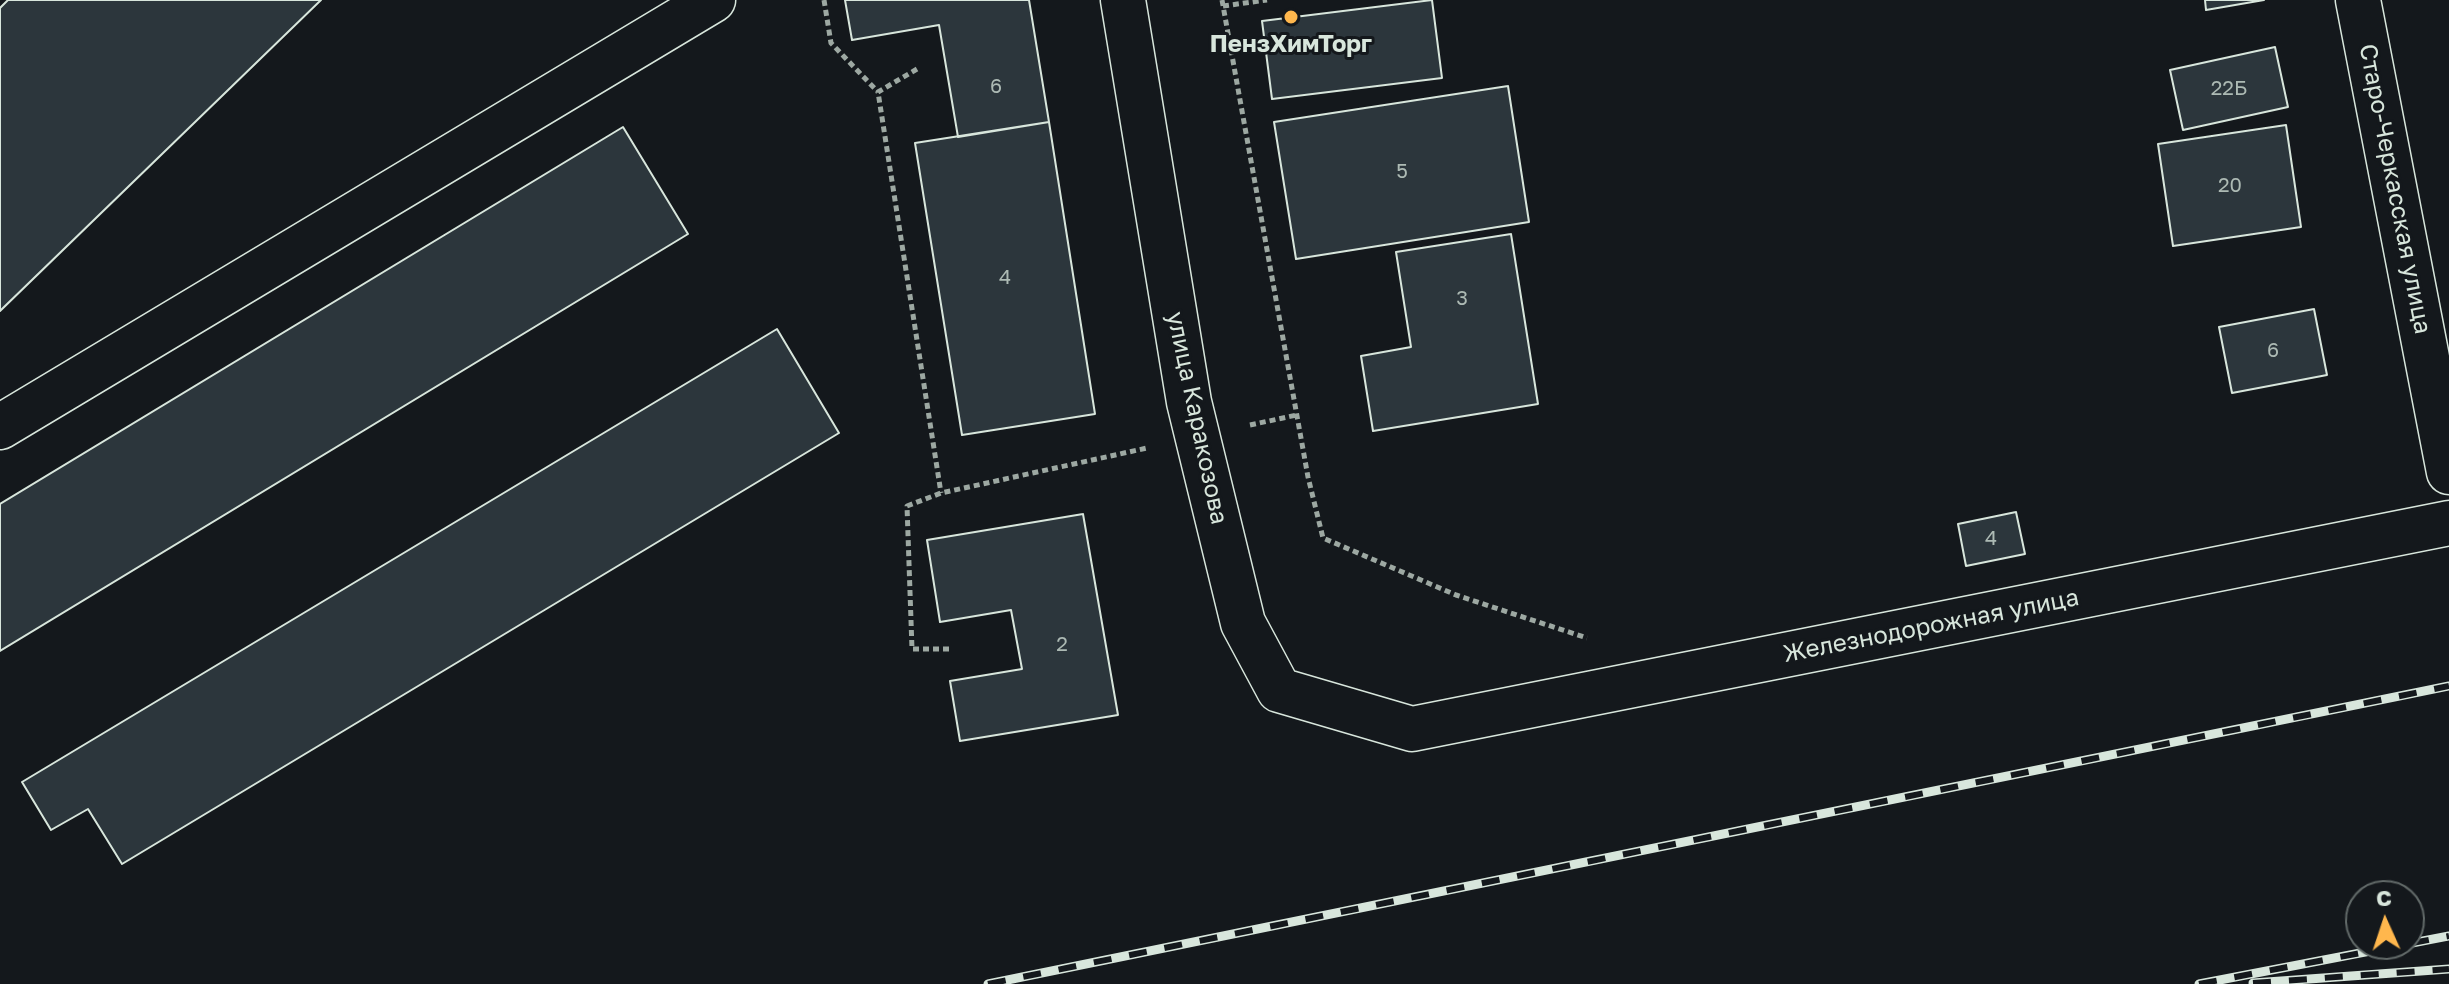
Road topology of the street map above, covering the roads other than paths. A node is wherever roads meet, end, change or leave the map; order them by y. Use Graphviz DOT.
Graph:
graph roads {
  1 [pos="713,0"];
  2 [pos="1123,0"];
  3 [pos="2358,0"];
  4 [pos="0,427"];
  5 [pos="2449,472"];
  6 [pos="2449,523"];
  7 [pos="1412,729"];
  1 -- 4 [label="street"];
  2 -- 7 [label="street, улица Каракозова"];
  3 -- 5 [label="street, Старо-Черкасская улица"];
  6 -- 7 [label="street, Железнодорожная улица"];
}
